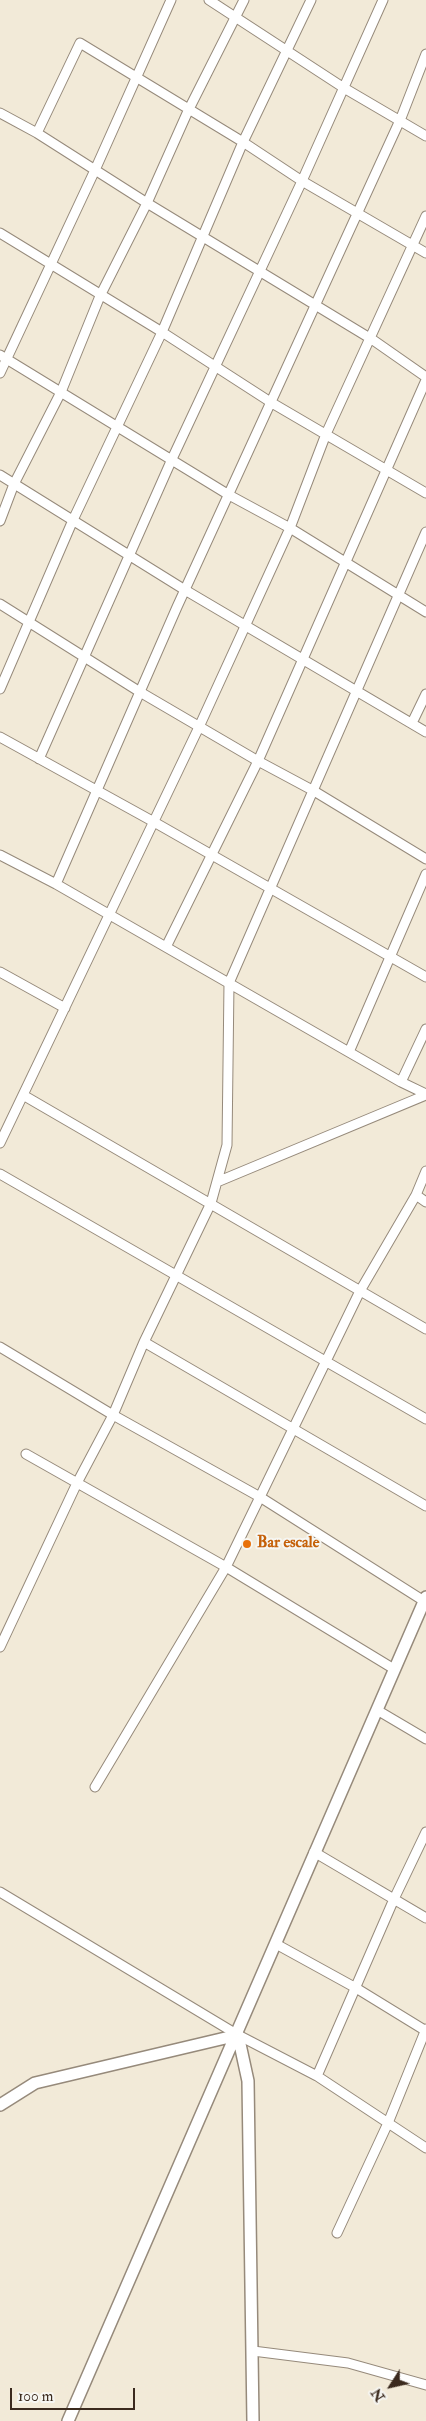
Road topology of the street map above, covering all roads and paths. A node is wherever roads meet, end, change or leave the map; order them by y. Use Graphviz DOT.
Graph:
graph roads {
  1 [pos="170,0"];
  2 [pos="209,0"];
  3 [pos="244,0"];
  4 [pos="311,0"];
  5 [pos="383,0"];
  6 [pos="235,18"];
  7 [pos="287,50"];
  8 [pos="426,54"];
  9 [pos="134,78"];
  10 [pos="344,88"];
  11 [pos="188,111"];
  12 [pos="0,113"];
  13 [pos="400,121"];
  14 [pos="37,133"];
  15 [pos="426,136"];
  16 [pos="243,142"];
  17 [pos="95,170"];
  18 [pos="302,181"];
  19 [pos="146,203"];
  20 [pos="358,212"];
  21 [pos="426,216"];
  22 [pos="0,233"];
  23 [pos="203,237"];
  24 [pos="412,245"];
  25 [pos="426,253"];
  26 [pos="50,264"];
  27 [pos="259,270"];
  28 [pos="100,296"];
  29 [pos="316,306"];
  30 [pos="162,332"];
  31 [pos="369,338"];
  32 [pos="3,357"];
  33 [pos="216,367"];
  34 [pos="0,373"];
  35 [pos="426,378"];
  36 [pos="61,392"];
  37 [pos="272,403"];
  38 [pos="117,428"];
  39 [pos="326,434"];
  40 [pos="172,459"];
  41 [pos="386,469"];
  42 [pos="0,475"];
  43 [pos="14,484"];
  44 [pos="426,493"];
  45 [pos="229,495"];
  46 [pos="73,520"];
  47 [pos="0,521"];
  48 [pos="290,528"];
  49 [pos="426,532"];
  50 [pos="130,556"];
  51 [pos="344,562"];
  52 [pos="185,590"];
  53 [pos="400,596"];
  54 [pos="0,604"];
  55 [pos="426,612"];
  56 [pos="29,622"];
  57 [pos="245,625"];
  58 [pos="86,657"];
  59 [pos="302,658"];
  60 [pos="0,689"];
  61 [pos="356,690"];
  62 [pos="140,692"];
  63 [pos="426,694"];
  64 [pos="412,723"];
  65 [pos="199,727"];
  66 [pos="426,732"];
  67 [pos="0,737"];
  68 [pos="40,759"];
  69 [pos="258,761"];
  70 [pos="97,790"];
  71 [pos="314,791"];
  72 [pos="154,822"];
  73 [pos="0,855"];
  74 [pos="211,855"];
  75 [pos="426,859"];
  76 [pos="426,874"];
  77 [pos="56,884"];
  78 [pos="270,888"];
  79 [pos="110,915"];
  80 [pos="166,947"];
  81 [pos="391,957"];
  82 [pos="0,972"];
  83 [pos="426,978"];
  84 [pos="229,983"];
  85 [pos="65,1008"];
  86 [pos="426,1029"];
  87 [pos="349,1052"];
  88 [pos="401,1082"];
  89 [pos="426,1094"];
  90 [pos="23,1095"];
  91 [pos="0,1143"];
  92 [pos="426,1171"];
  93 [pos="0,1174"];
  94 [pos="217,1182"];
  95 [pos="416,1195"];
  96 [pos="426,1202"];
  97 [pos="211,1203"];
  98 [pos="176,1275"];
  99 [pos="360,1291"];
  100 [pos="426,1329"];
  101 [pos="144,1342"];
  102 [pos="0,1347"];
  103 [pos="326,1361"];
  104 [pos="113,1415"];
  105 [pos="426,1419"];
  106 [pos="293,1429"];
  107 [pos="26,1454"];
  108 [pos="77,1483"];
  109 [pos="260,1497"];
  110 [pos="426,1506"];
  111 [pos="226,1567"];
  112 [pos="425,1599"];
  113 [pos="0,1647"];
  114 [pos="394,1669"];
  115 [pos="377,1710"];
  116 [pos="426,1739"];
  117 [pos="96,1787"];
  118 [pos="426,1832"];
  119 [pos="314,1852"];
  120 [pos="0,1892"];
  121 [pos="394,1900"];
  122 [pos="426,1918"];
  123 [pos="276,1944"];
  124 [pos="356,1988"];
  125 [pos="426,2030"];
  126 [pos="238,2035"];
  127 [pos="318,2076"];
  128 [pos="0,2105"];
  129 [pos="388,2123"];
  130 [pos="426,2148"];
  131 [pos="337,2233"];
  132 [pos="253,2351"];
  133 [pos="426,2385"];
  134 [pos="68,2421"];
  135 [pos="252,2421"];
  1 -- 9 [label="street"];
  2 -- 6 [label="street"];
  3 -- 6 [label="street"];
  4 -- 7 [label="street"];
  5 -- 10 [label="street"];
  6 -- 7 [label="street"];
  6 -- 11 [label="street"];
  7 -- 10 [label="street"];
  7 -- 16 [label="street"];
  8 -- 13 [label="street"];
  9 -- 11 [label="street"];
  9 -- 14 [label="street"];
  9 -- 17 [label="street"];
  10 -- 13 [label="street"];
  10 -- 18 [label="street"];
  11 -- 16 [label="street"];
  11 -- 19 [label="street"];
  12 -- 14 [label="street"];
  13 -- 15 [label="street"];
  13 -- 20 [label="street"];
  14 -- 17 [label="street"];
  16 -- 18 [label="street"];
  16 -- 23 [label="street"];
  17 -- 19 [label="street"];
  17 -- 26 [label="street"];
  18 -- 20 [label="street"];
  18 -- 27 [label="street"];
  19 -- 23 [label="street"];
  19 -- 28 [label="street"];
  20 -- 24 [label="street"];
  20 -- 29 [label="street"];
  21 -- 24 [label="street"];
  22 -- 26 [label="street"];
  23 -- 27 [label="street"];
  23 -- 30 [label="street"];
  24 -- 25 [label="street"];
  24 -- 31 [label="street"];
  26 -- 28 [label="street"];
  26 -- 32 [label="street"];
  27 -- 29 [label="street"];
  27 -- 33 [label="street"];
  28 -- 30 [label="street"];
  28 -- 36 [label="street"];
  29 -- 31 [label="street"];
  29 -- 37 [label="street"];
  30 -- 33 [label="street"];
  30 -- 38 [label="street"];
  31 -- 35 [label="street"];
  31 -- 39 [label="street"];
  32 -- 34 [label="street"];
  32 -- 36 [label="street"];
  33 -- 37 [label="street"];
  33 -- 40 [label="street"];
  35 -- 41 [label="street"];
  36 -- 38 [label="street"];
  36 -- 43 [label="street"];
  37 -- 39 [label="street"];
  37 -- 45 [label="street"];
  38 -- 40 [label="street"];
  38 -- 46 [label="street"];
  39 -- 41 [label="street"];
  39 -- 48 [label="street"];
  40 -- 45 [label="street"];
  40 -- 50 [label="street"];
  41 -- 44 [label="street"];
  41 -- 51 [label="street"];
  42 -- 43 [label="street"];
  43 -- 46 [label="street"];
  43 -- 47 [label="street"];
  45 -- 48 [label="street"];
  45 -- 52 [label="street"];
  46 -- 50 [label="street"];
  46 -- 56 [label="street"];
  48 -- 51 [label="street"];
  48 -- 57 [label="street"];
  49 -- 53 [label="street"];
  50 -- 52 [label="street"];
  50 -- 58 [label="street"];
  51 -- 53 [label="street"];
  51 -- 59 [label="street"];
  52 -- 57 [label="street"];
  52 -- 62 [label="street"];
  53 -- 55 [label="street"];
  53 -- 61 [label="street"];
  54 -- 56 [label="street"];
  56 -- 58 [label="street"];
  56 -- 60 [label="street"];
  57 -- 59 [label="street"];
  57 -- 65 [label="street"];
  58 -- 62 [label="street"];
  58 -- 68 [label="street"];
  59 -- 61 [label="street"];
  59 -- 69 [label="street"];
  61 -- 64 [label="street"];
  61 -- 71 [label="street"];
  62 -- 65 [label="street"];
  62 -- 70 [label="street"];
  63 -- 64 [label="street"];
  64 -- 66 [label="street"];
  65 -- 69 [label="street"];
  65 -- 72 [label="street"];
  67 -- 68 [label="street"];
  68 -- 70 [label="street"];
  69 -- 71 [label="street"];
  69 -- 74 [label="street"];
  70 -- 72 [label="street"];
  70 -- 77 [label="street"];
  71 -- 75 [label="street"];
  71 -- 78 [label="street"];
  72 -- 74 [label="street"];
  72 -- 79 [label="street"];
  73 -- 77 [label="street"];
  74 -- 78 [label="street"];
  74 -- 80 [label="street"];
  76 -- 81 [label="street"];
  77 -- 79 [label="street"];
  78 -- 81 [label="street"];
  78 -- 84 [label="street"];
  79 -- 80 [label="street"];
  79 -- 85 [label="street"];
  80 -- 84 [label="street"];
  81 -- 83 [label="street"];
  81 -- 87 [label="street"];
  82 -- 85 [label="street"];
  84 -- 87 [label="street"];
  84 -- 94 [label="street"];
  85 -- 90 [label="street"];
  86 -- 88 [label="street"];
  87 -- 88 [label="street"];
  88 -- 89 [label="street"];
  89 -- 94 [label="street"];
  90 -- 91 [label="street"];
  90 -- 97 [label="street"];
  92 -- 95 [label="street"];
  93 -- 98 [label="street"];
  94 -- 97 [label="street"];
  95 -- 96 [label="street"];
  95 -- 99 [label="street"];
  97 -- 98 [label="street"];
  97 -- 99 [label="street"];
  98 -- 101 [label="street"];
  98 -- 103 [label="street"];
  99 -- 100 [label="street"];
  99 -- 103 [label="street"];
  101 -- 104 [label="street"];
  101 -- 106 [label="street"];
  102 -- 104 [label="street"];
  103 -- 105 [label="street"];
  103 -- 106 [label="street"];
  104 -- 108 [label="street"];
  104 -- 109 [label="street"];
  106 -- 109 [label="street"];
  106 -- 110 [label="street"];
  107 -- 108 [label="street"];
  108 -- 111 [label="street"];
  108 -- 113 [label="street"];
  109 -- 111 [label="street"];
  109 -- 112 [label="street"];
  111 -- 114 [label="street"];
  111 -- 117 [label="street"];
  112 -- 114 [label="street"];
  114 -- 115 [label="street"];
  115 -- 116 [label="street"];
  115 -- 119 [label="street"];
  118 -- 121 [label="street"];
  119 -- 121 [label="street"];
  119 -- 123 [label="street"];
  120 -- 126 [label="street"];
  121 -- 122 [label="street"];
  121 -- 124 [label="street"];
  123 -- 124 [label="street"];
  123 -- 126 [label="street"];
  124 -- 125 [label="street"];
  124 -- 127 [label="street"];
  125 -- 129 [label="street"];
  126 -- 127 [label="street"];
  126 -- 128 [label="street"];
  126 -- 132 [label="street"];
  126 -- 134 [label="street"];
  127 -- 129 [label="street"];
  129 -- 130 [label="street"];
  129 -- 131 [label="street"];
  132 -- 133 [label="street"];
  132 -- 135 [label="street"];
}
